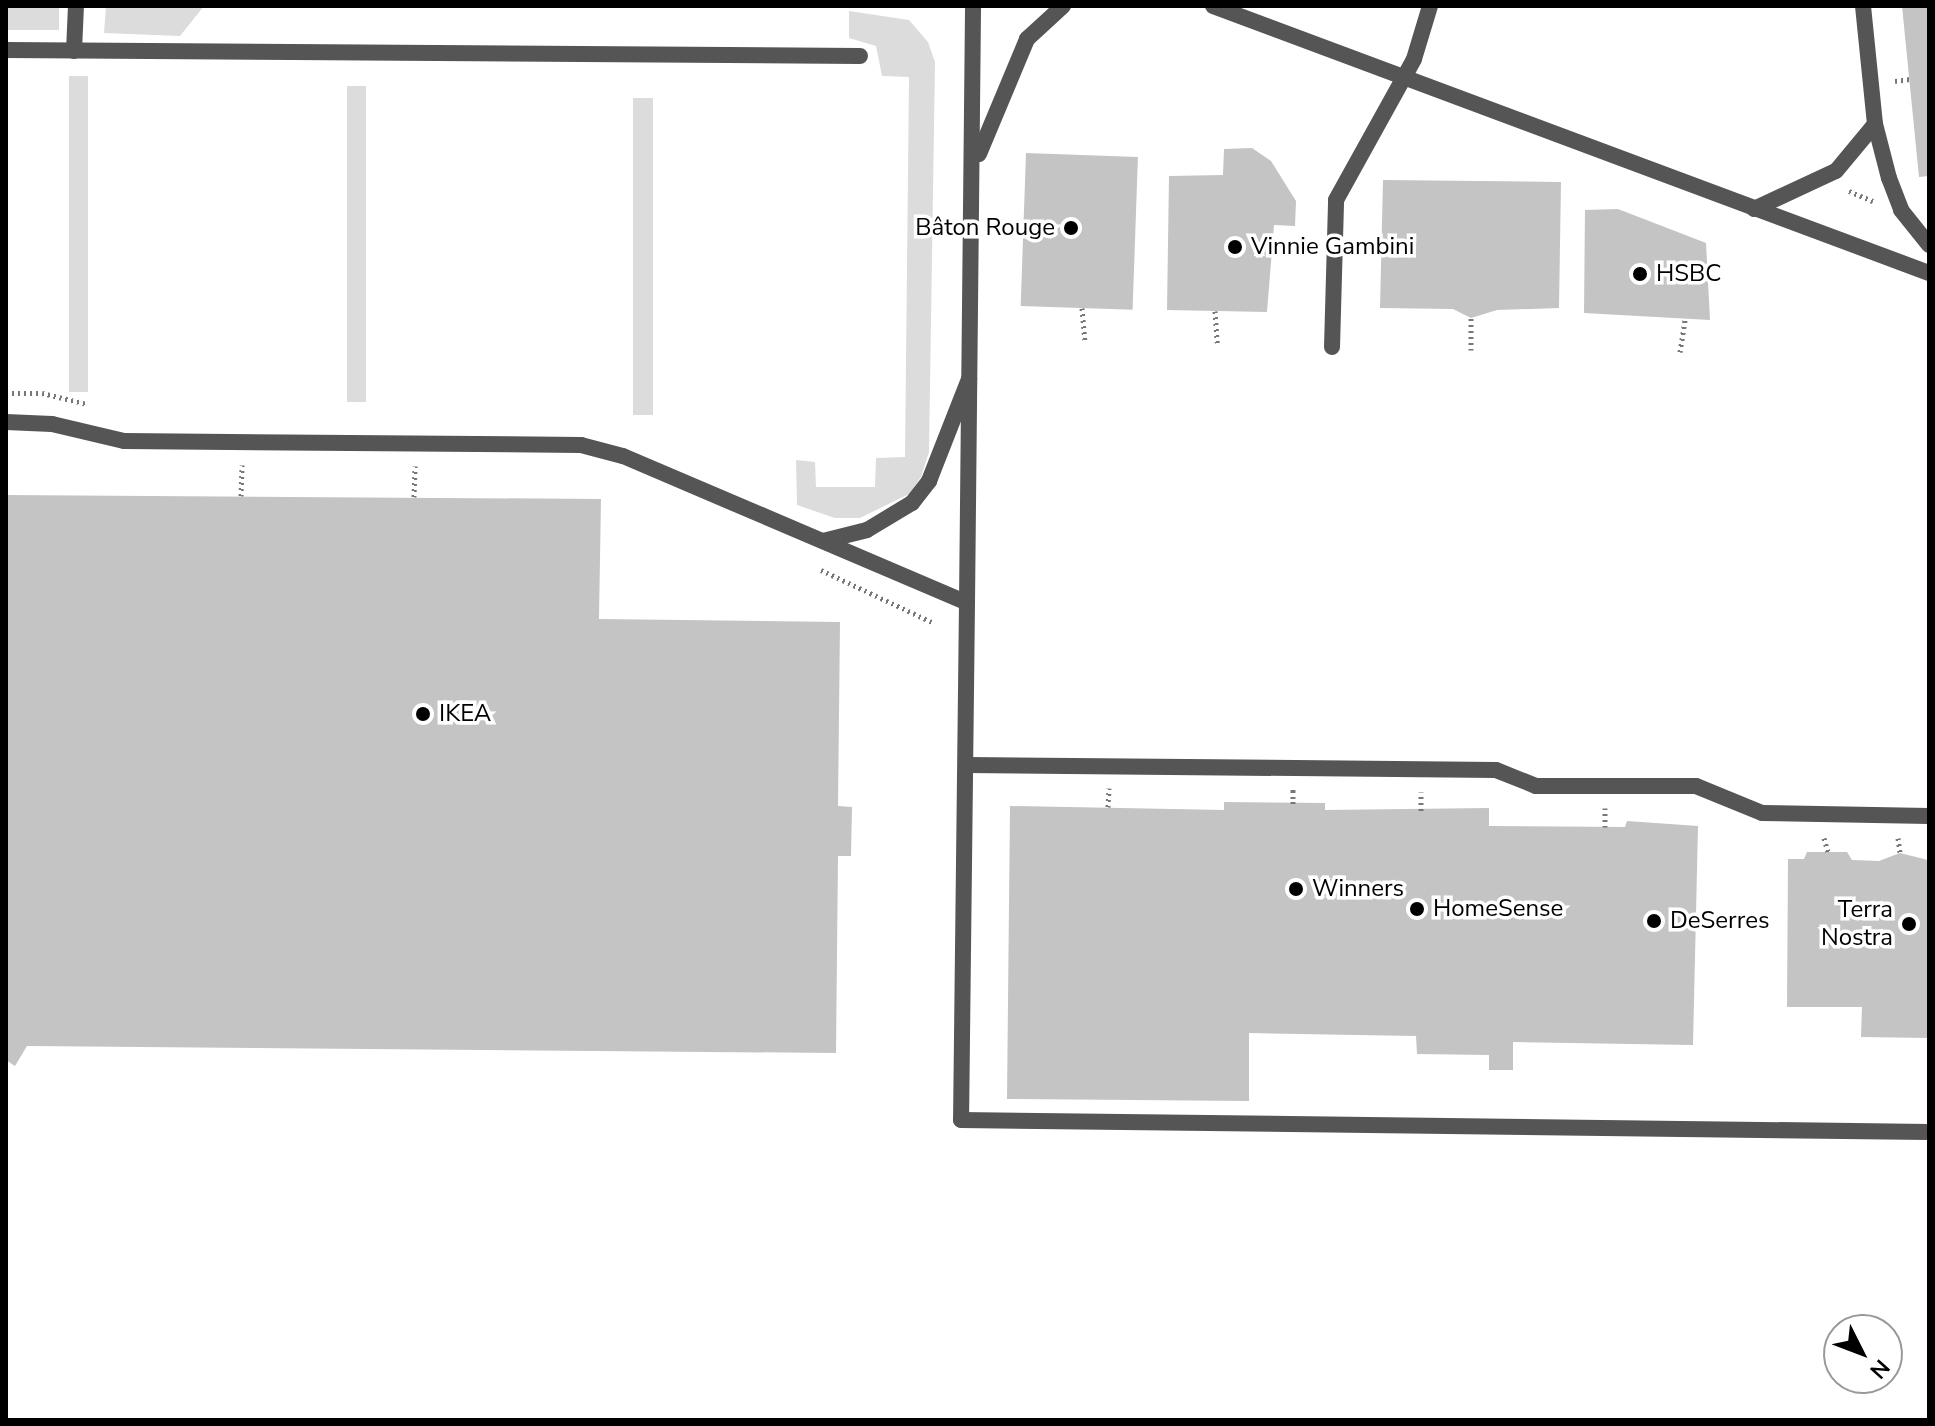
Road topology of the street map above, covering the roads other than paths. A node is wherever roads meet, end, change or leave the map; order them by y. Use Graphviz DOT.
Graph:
graph roads {
  1 [pos="76,6"];
  2 [pos="973,6"];
  3 [pos="1063,6"];
  4 [pos="1213,6"];
  5 [pos="1430,6"];
  6 [pos="1863,6"];
  7 [pos="6,50"];
  8 [pos="74,51"];
  9 [pos="860,56"];
  10 [pos="1402,79"];
  11 [pos="1875,124"];
  12 [pos="975,163"];
  13 [pos="1754,209"];
  14 [pos="1929,245"];
  15 [pos="1929,273"];
  16 [pos="1332,347"];
  17 [pos="969,378"];
  18 [pos="6,422"];
  19 [pos="823,541"];
  20 [pos="967,603"];
  21 [pos="967,765"];
  22 [pos="1929,816"];
  23 [pos="1929,1132"];
  1 -- 8 [label="street"];
  2 -- 12 [label="street"];
  3 -- 12 [label="street"];
  4 -- 10 [label="street"];
  5 -- 10 [label="street"];
  6 -- 11 [label="street"];
  7 -- 8 [label="street"];
  8 -- 9 [label="street"];
  10 -- 13 [label="street"];
  10 -- 16 [label="street"];
  11 -- 13 [label="street"];
  11 -- 14 [label="street"];
  12 -- 17 [label="street"];
  13 -- 15 [label="street"];
  17 -- 19 [label="street"];
  17 -- 20 [label="street"];
  18 -- 19 [label="street"];
  19 -- 20 [label="street"];
  20 -- 21 [label="street"];
  21 -- 22 [label="street"];
  21 -- 23 [label="street"];
}
